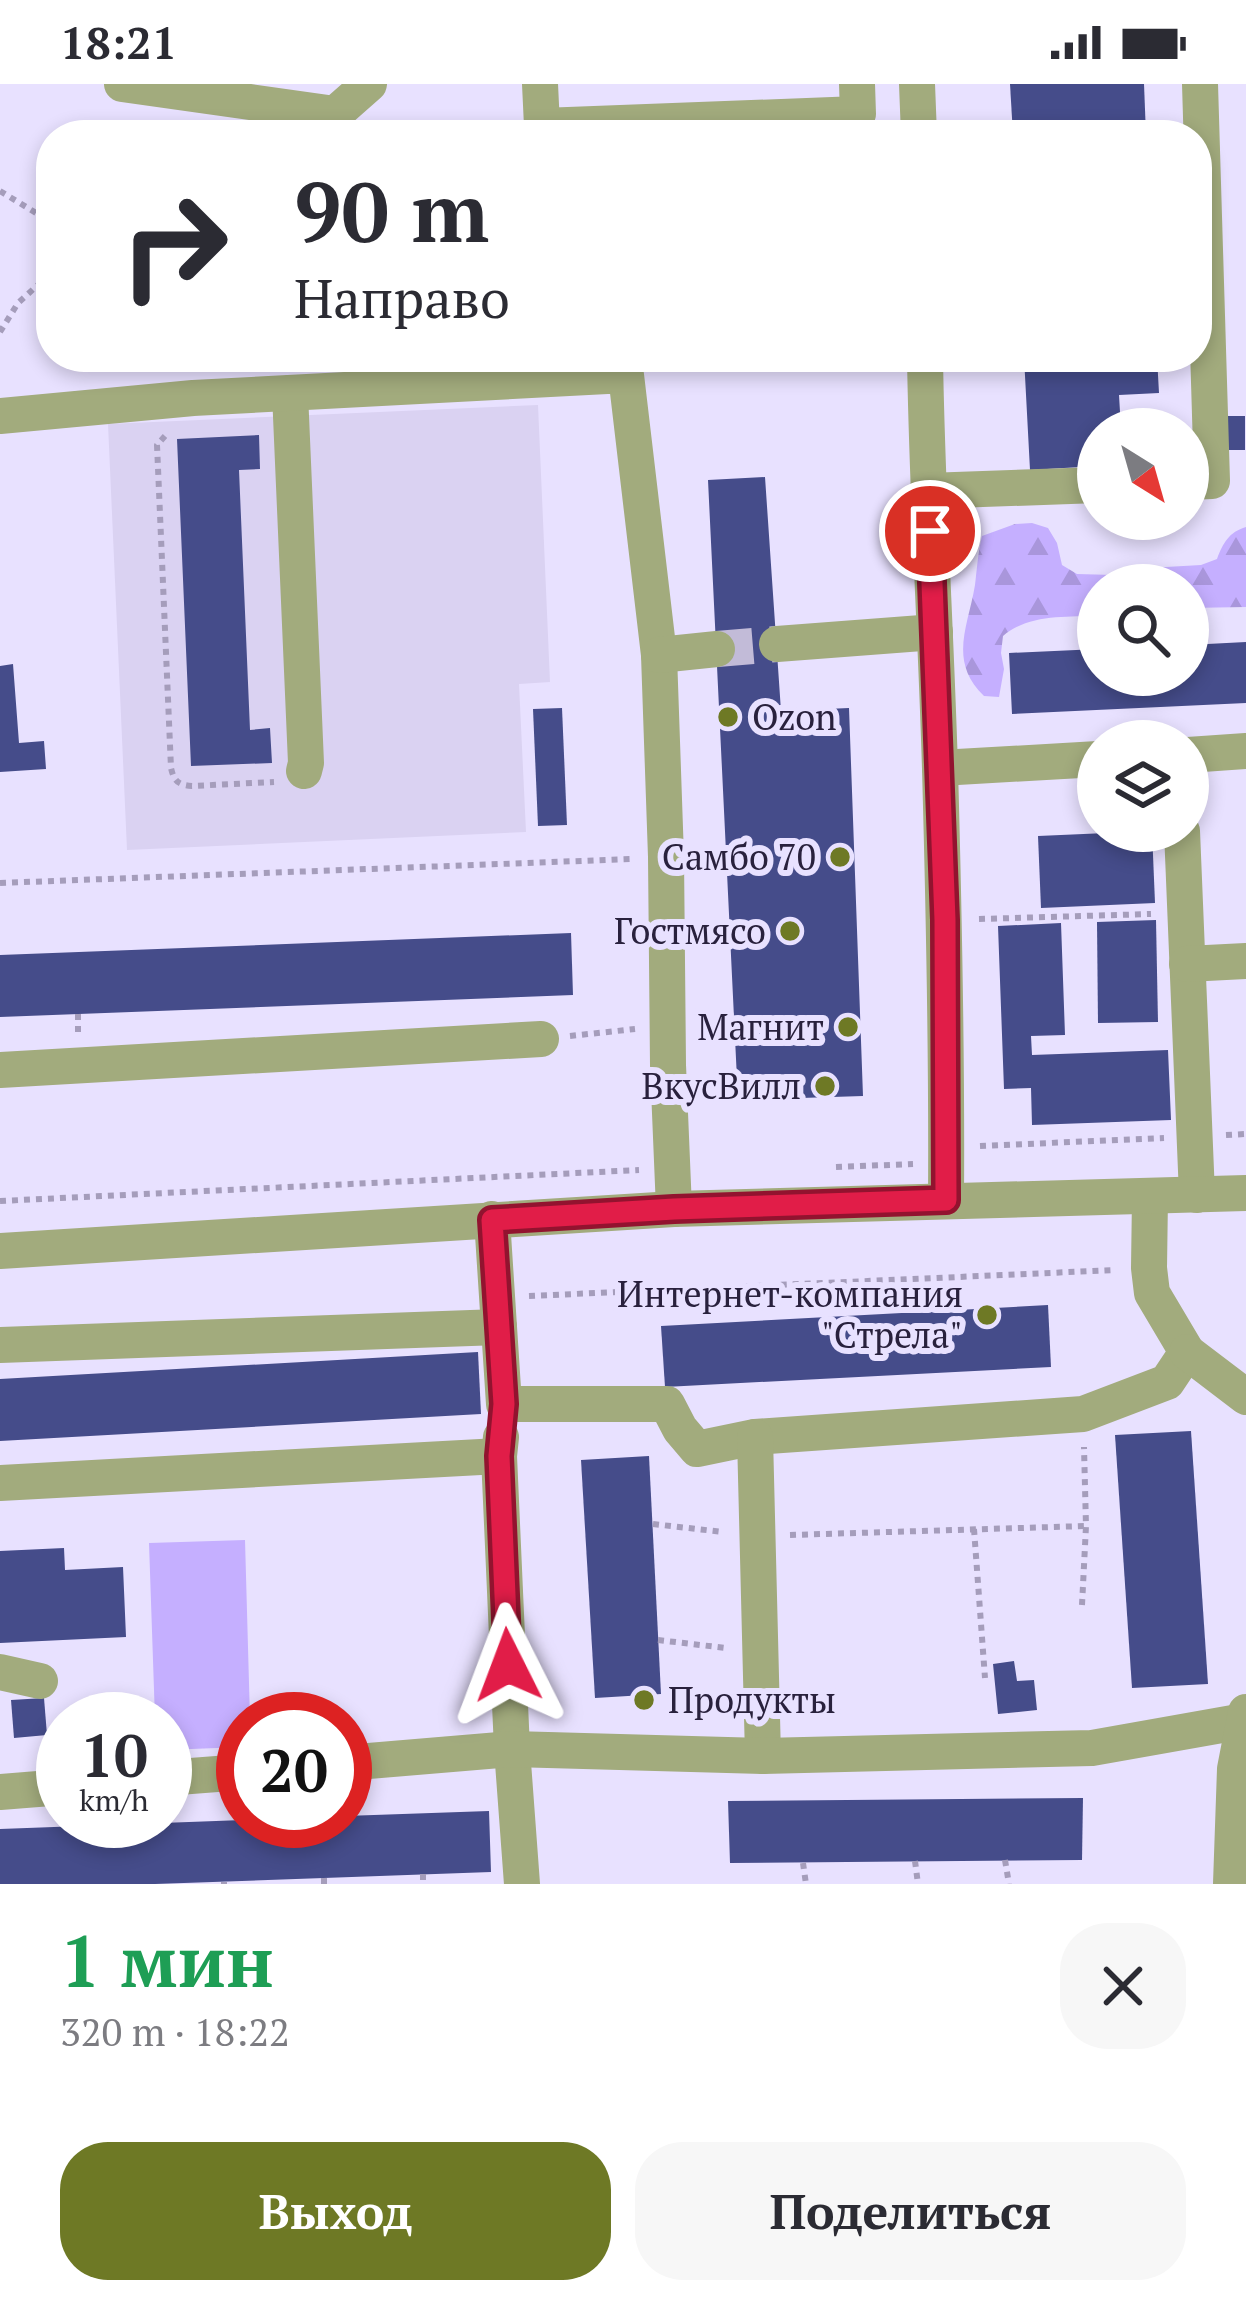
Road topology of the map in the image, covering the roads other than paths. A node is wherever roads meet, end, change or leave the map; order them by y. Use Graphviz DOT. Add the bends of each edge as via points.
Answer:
graph roads {
  1 [pos="122,84"];
  2 [pos="369,84"];
  3 [pos="540,84"];
  4 [pos="856,84"];
  5 [pos="917,84"];
  6 [pos="1200,84"];
  7 [pos="542,120"];
  8 [pos="700,120"];
  9 [pos="918,120"];
  10 [pos="1201,120"];
  11 [pos="925,372"];
  12 [pos="1209,372"];
  13 [pos="290,393"];
  14 [pos="0,416"];
  15 [pos="1209,481"];
  16 [pos="1077,486"];
  17 [pos="927,491"];
  18 [pos="934,632"];
  19 [pos="776,644"];
  20 [pos="717,649"];
  21 [pos="659,655"];
  22 [pos="1246,751"];
  23 [pos="1209,753"];
  24 [pos="1077,760"];
  25 [pos="940,768"];
  26 [pos="304,771"];
  27 [pos="1182,852"];
  28 [pos="1246,961"];
  29 [pos="1187,964"];
  30 [pos="541,1040"];
  31 [pos="0,1070"];
  32 [pos="1246,1193"];
  33 [pos="1197,1196"];
  34 [pos="1150,1197"];
  35 [pos="946,1200"];
  36 [pos="674,1209"];
  37 [pos="492,1220"];
  38 [pos="0,1250"];
  39 [pos="499,1312"];
  40 [pos="0,1345"];
  41 [pos="1187,1352"];
  42 [pos="1246,1396"];
  43 [pos="504,1404"];
  44 [pos="755,1437"];
  45 [pos="499,1456"];
  46 [pos="0,1483"];
  47 [pos="0,1672"];
  48 [pos="40,1681"];
  49 [pos="1245,1717"];
  50 [pos="512,1749"];
  51 [pos="763,1756"];
  52 [pos="372,1761"];
  53 [pos="36,1789"];
  54 [pos="0,1792"];
  55 [pos="522,1884"];
  56 [pos="1231,1884"];
  1 -- 2 [label="street" via="335,114"];
  3 -- 7 [label="street"];
  4 -- 8 [label="street" via="858,114"];
  5 -- 9 [label="street"];
  6 -- 10 [label="street"];
  11 -- 17 [label="street"];
  12 -- 15 [label="street"];
  13 -- 14 [label="street"];
  13 -- 21 [label="street" via="626,375"];
  13 -- 26 [label="street"];
  16 -- 17 [label="street"];
  17 -- 18 [label="street"];
  18 -- 19 [label="street"];
  18 -- 25 [label="street"];
  20 -- 21 [label="street"];
  21 -- 36 [label="street"];
  22 -- 23 [label="street"];
  24 -- 25 [label="street"];
  25 -- 35 [label="street"];
  27 -- 29 [label="street"];
  28 -- 29 [label="street"];
  29 -- 33 [label="street"];
  30 -- 31 [label="street"];
  32 -- 33 [label="street"];
  33 -- 34 [label="street"];
  34 -- 35 [label="street"];
  34 -- 41 [label="street" via="1152,1293"];
  35 -- 36 [label="street"];
  36 -- 37 [label="street"];
  37 -- 38 [label="street"];
  37 -- 39 [label="street"];
  39 -- 40 [label="street"];
  39 -- 43 [label="street"];
  41 -- 42 [label="street"];
  41 -- 44 [label="street" via="1167,1382 1084,1414"];
  43 -- 44 [label="street" via="667,1404 697,1449"];
  43 -- 45 [label="street"];
  44 -- 51 [label="street"];
  45 -- 46 [label="street"];
  45 -- 50 [label="street"];
  47 -- 48 [label="street"];
  49 -- 51 [label="street" via="1092,1748"];
  49 -- 56 [label="street"];
  50 -- 51 [label="street"];
  50 -- 52 [label="street"];
  50 -- 55 [label="street"];
  53 -- 54 [label="street"];
}
